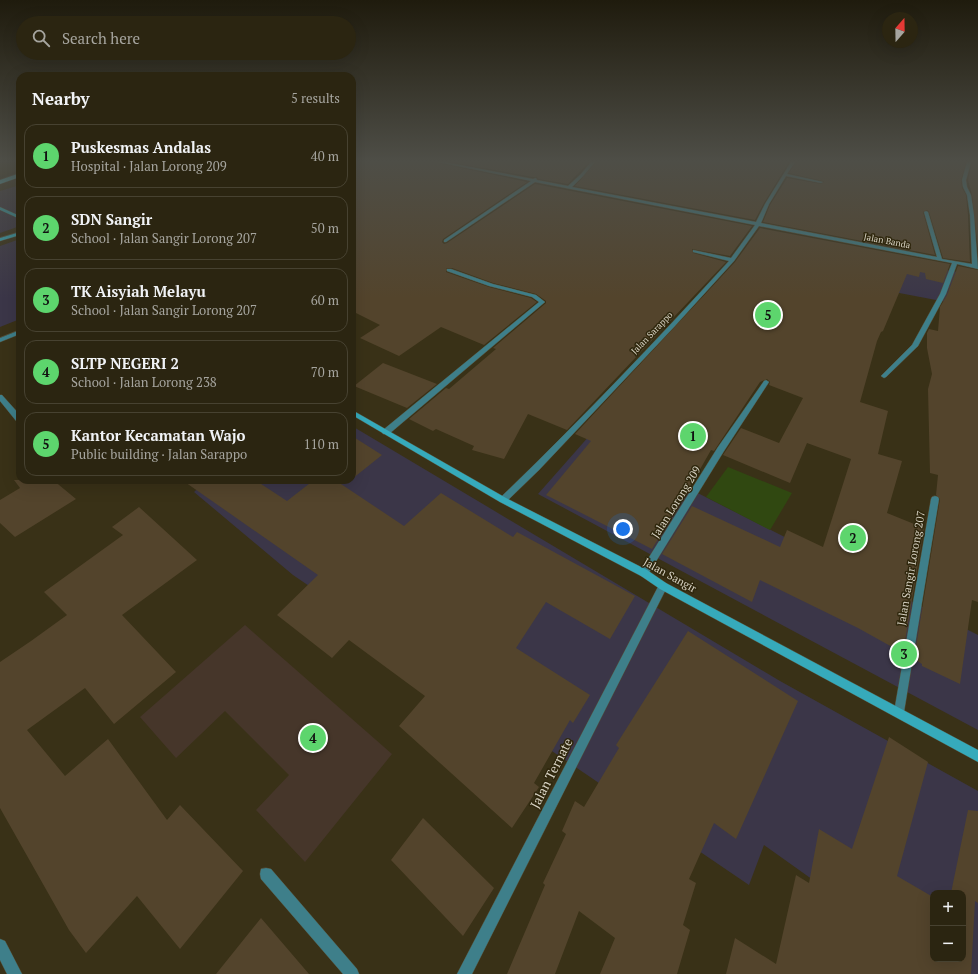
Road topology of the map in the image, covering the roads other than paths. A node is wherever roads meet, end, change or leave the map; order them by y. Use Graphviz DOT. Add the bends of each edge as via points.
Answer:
graph roads {
  1 [pos="495,207"];
  2 [pos="673,207"];
  3 [pos="765,207"];
  4 [pos="971,207"];
  5 [pos="0,208"];
  6 [pos="926,212"];
  7 [pos="16,216"];
  8 [pos="758,224"];
  9 [pos="16,234"];
  10 [pos="0,240"];
  11 [pos="446,241"];
  12 [pos="695,251"];
  13 [pos="940,259"];
  14 [pos="732,260"];
  15 [pos="955,262"];
  16 [pos="976,267"];
  17 [pos="449,270"];
  18 [pos="16,334"];
  19 [pos="0,340"];
  20 [pos="884,376"];
  21 [pos="766,382"];
  22 [pos="0,397"];
  23 [pos="356,414"];
  24 [pos="16,415"];
  25 [pos="386,432"];
  26 [pos="935,499"];
  27 [pos="503,500"];
  28 [pos="644,574"];
  29 [pos="663,586"];
  30 [pos="899,712"];
  31 [pos="978,756"];
  32 [pos="266,874"];
  33 [pos="0,946"];
  34 [pos="15,974"];
  35 [pos="352,974"];
  36 [pos="464,974"];
  1 -- 11 [label="street"];
  2 -- 8 [label="street, Jalan Banda"];
  3 -- 8 [label="street, Jalan Sarappo"];
  4 -- 16 [label="street"];
  5 -- 7 [label="street"];
  6 -- 13 [label="street"];
  8 -- 13 [label="street, Jalan Banda"];
  8 -- 14 [label="street, Jalan Sarappo"];
  9 -- 10 [label="street"];
  12 -- 14 [label="street"];
  13 -- 15 [label="street, Jalan Banda"];
  14 -- 27 [label="street, Jalan Sarappo" via="656,343"];
  15 -- 16 [label="street, Jalan Banda"];
  15 -- 20 [label="street" via="943,294 915,346"];
  17 -- 25 [label="street" via="534,296 542,302"];
  18 -- 19 [label="street"];
  21 -- 28 [label="street, Jalan Lorong 209" via="721,449"];
  22 -- 24 [label="street"];
  23 -- 25 [label="street, Jalan Sangir"];
  25 -- 27 [label="street, Jalan Sangir"];
  26 -- 30 [label="street, Jalan Sangir Lorong 207"];
  27 -- 28 [label="street, Jalan Sangir"];
  28 -- 29 [label="street, Jalan Sangir"];
  29 -- 30 [label="street, Jalan Sangir"];
  29 -- 36 [label="street, Jalan Ternate"];
  30 -- 31 [label="street, Jalan Sangir"];
  32 -- 35 [label="street"];
  33 -- 34 [label="street"];
}
